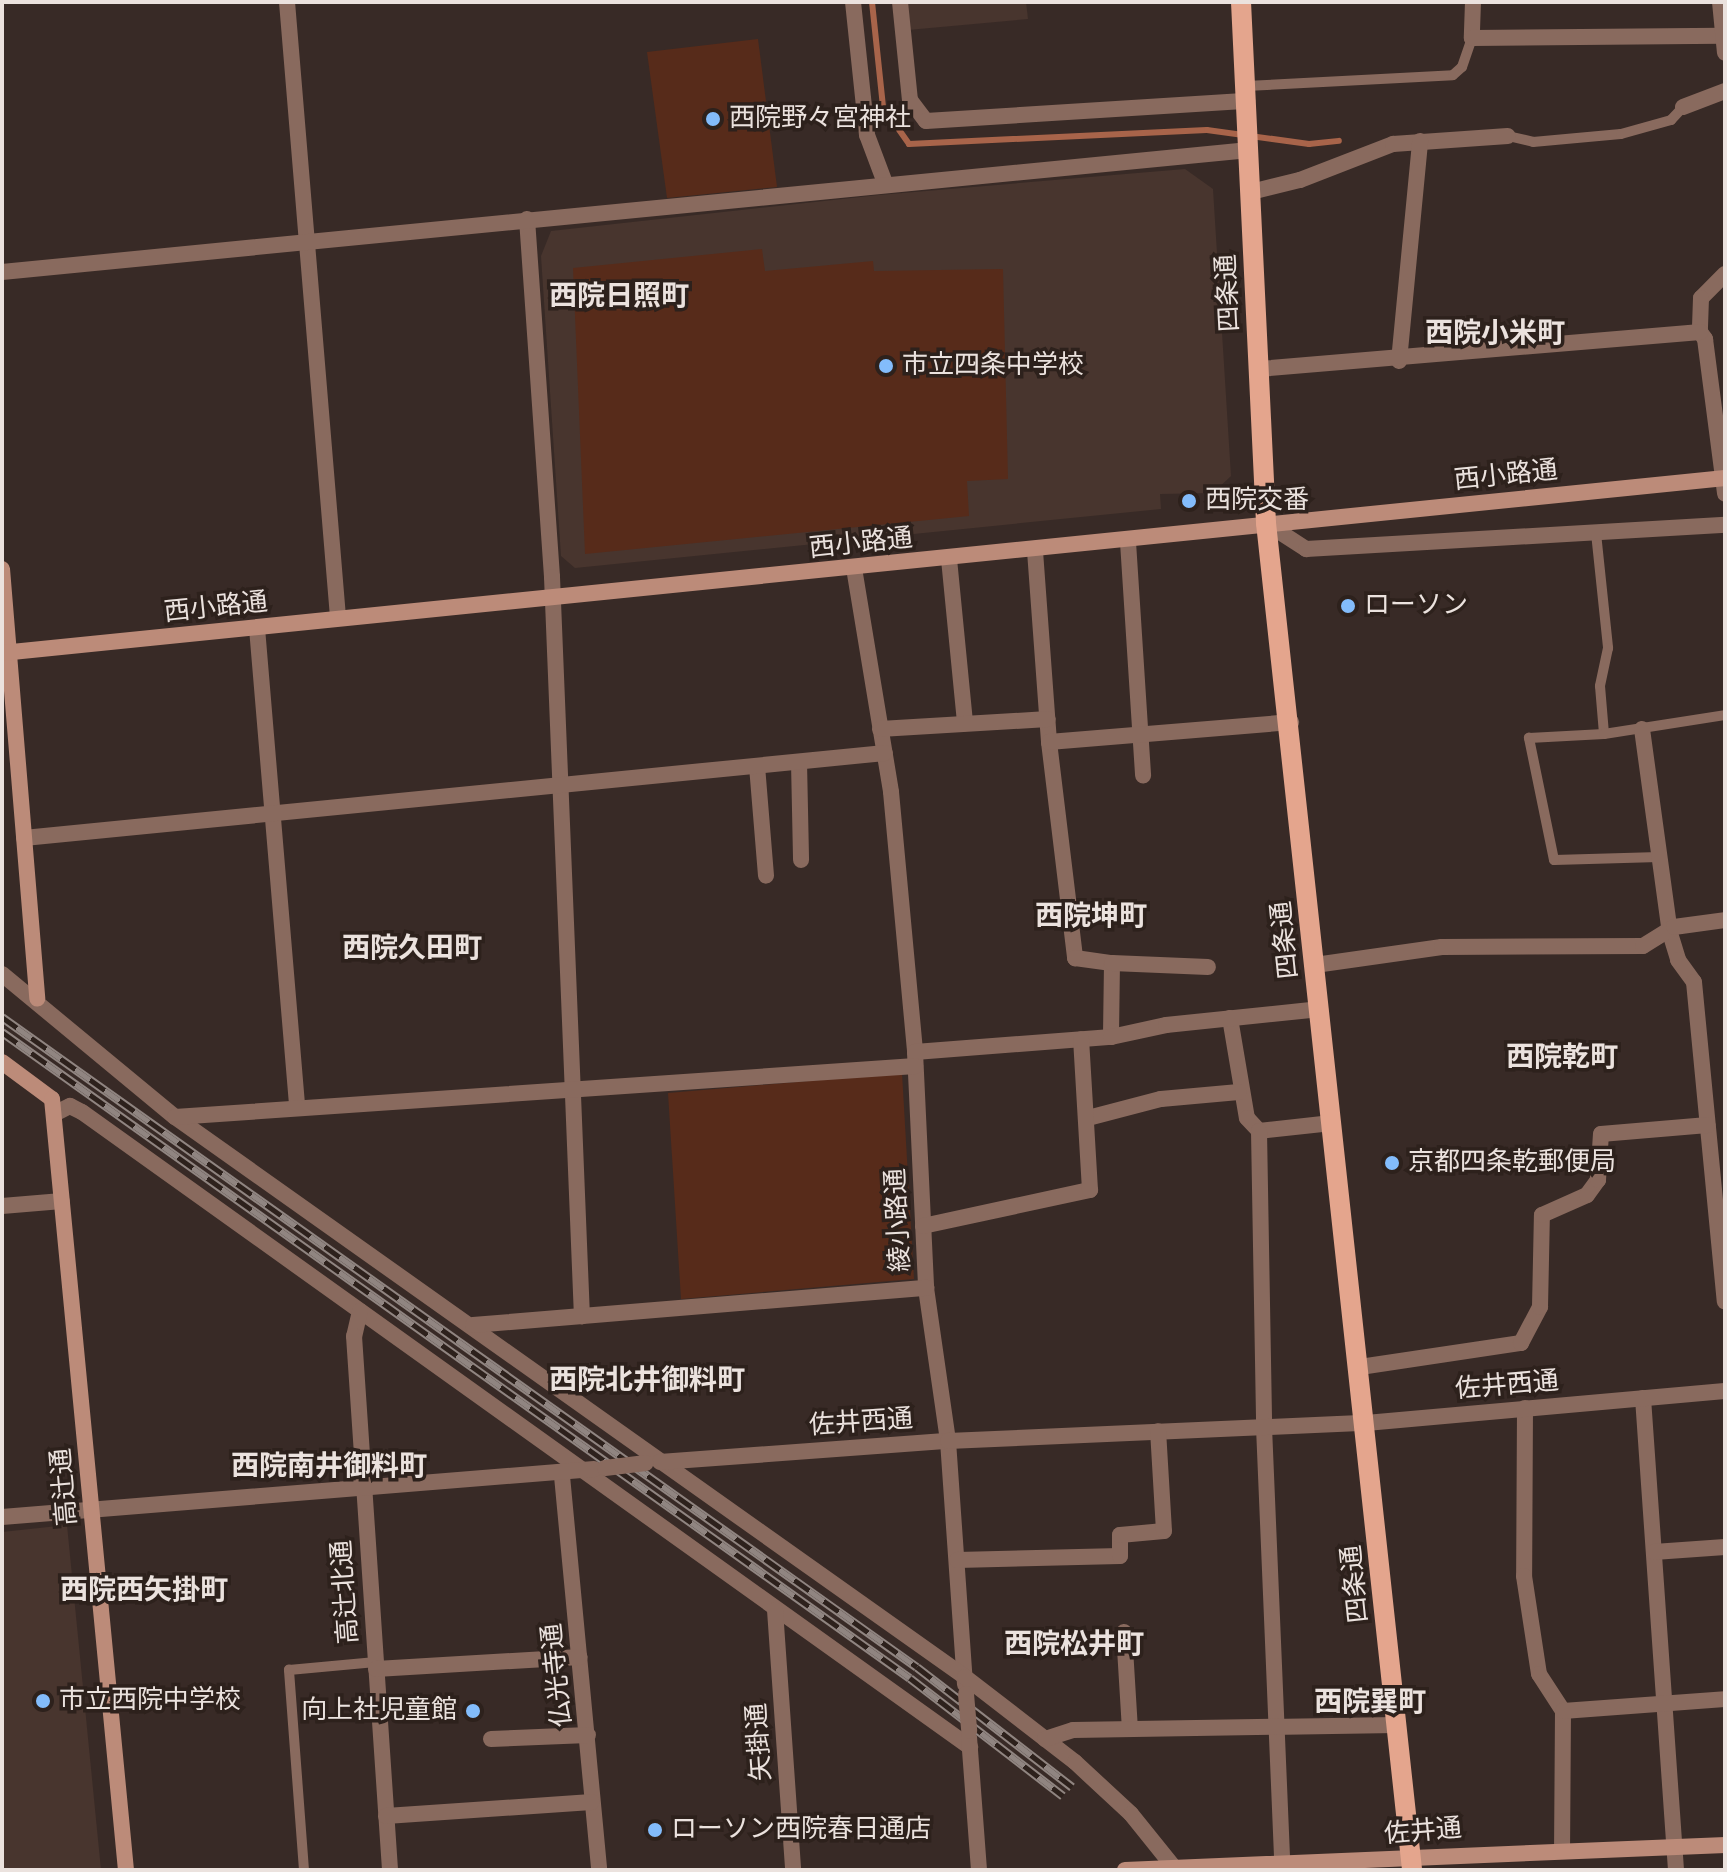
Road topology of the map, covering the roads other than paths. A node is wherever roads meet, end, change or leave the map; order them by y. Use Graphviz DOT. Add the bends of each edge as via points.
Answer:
graph roads {
  1 [pos="287,2"];
  2 [pos="853,2"];
  3 [pos="900,2"];
  4 [pos="1241,2"];
  5 [pos="1473,2"];
  6 [pos="1720,2"];
  7 [pos="1722,36"];
  8 [pos="1472,38"];
  9 [pos="1725,53"];
  10 [pos="1725,91"];
  11 [pos="1247,102"];
  12 [pos="1683,107"];
  13 [pos="1508,136"];
  14 [pos="1420,141"];
  15 [pos="1249,147"];
  16 [pos="885,183"];
  17 [pos="1251,192"];
  18 [pos="527,219"];
  19 [pos="307,241"];
  20 [pos="2,272"];
  21 [pos="1725,274"];
  22 [pos="1700,332"];
  23 [pos="1399,361"];
  24 [pos="1259,369"];
  25 [pos="1724,484"];
  26 [pos="1266,523"];
  27 [pos="1725,525"];
  28 [pos="1596,533"];
  29 [pos="1128,542"];
  30 [pos="1035,551"];
  31 [pos="949,559"];
  32 [pos="854,568"];
  33 [pos="2,569"];
  34 [pos="552,599"];
  35 [pos="338,617"];
  36 [pos="257,628"];
  37 [pos="6,653"];
  38 [pos="1725,715"];
  39 [pos="1048,719"];
  40 [pos="1291,722"];
  41 [pos="965,723"];
  42 [pos="880,729"];
  43 [pos="1642,729"];
  44 [pos="1140,734"];
  45 [pos="1604,734"];
  46 [pos="1049,742"];
  47 [pos="885,753"];
  48 [pos="799,762"];
  49 [pos="757,766"];
  50 [pos="1143,776"];
  51 [pos="559,786"];
  52 [pos="271,814"];
  53 [pos="24,838"];
  54 [pos="1659,857"];
  55 [pos="801,860"];
  56 [pos="766,876"];
  57 [pos="1725,920"];
  58 [pos="1670,933"];
  59 [pos="1112,963"];
  60 [pos="1315,965"];
  61 [pos="1208,967"];
  62 [pos="2,974"];
  63 [pos="37,999"];
  64 [pos="1320,1009"];
  65 [pos="1230,1018"];
  66 [pos="1111,1037"];
  67 [pos="1081,1039"];
  68 [pos="915,1059"];
  69 [pos="2,1062"];
  70 [pos="570,1091"];
  71 [pos="1239,1092"];
  72 [pos="53,1106"];
  73 [pos="297,1107"];
  74 [pos="175,1117"];
  75 [pos="1088,1118"];
  76 [pos="1332,1123"];
  77 [pos="1708,1125"];
  78 [pos="1259,1131"];
  79 [pos="62,1201"];
  80 [pos="2,1206"];
  81 [pos="923,1226"];
  82 [pos="926,1288"];
  83 [pos="1725,1302"];
  84 [pos="360,1311"];
  85 [pos="582,1316"];
  86 [pos="473,1325"];
  87 [pos="1360,1367"];
  88 [pos="1725,1391"];
  89 [pos="1643,1398"];
  90 [pos="1525,1408"];
  91 [pos="1366,1423"];
  92 [pos="1264,1427"];
  93 [pos="1158,1431"];
  94 [pos="948,1441"];
  95 [pos="653,1462"];
  96 [pos="587,1470"];
  97 [pos="562,1476"];
  98 [pos="363,1491"];
  99 [pos="91,1509"];
  100 [pos="2,1517"];
  101 [pos="1725,1547"];
  102 [pos="1654,1552"];
  103 [pos="957,1560"];
  104 [pos="775,1610"];
  105 [pos="1124,1632"];
  106 [pos="580,1657"];
  107 [pos="376,1666"];
  108 [pos="966,1685"];
  109 [pos="1725,1699"];
  110 [pos="1664,1703"];
  111 [pos="1563,1711"];
  112 [pos="1278,1723"];
  113 [pos="1396,1725"];
  114 [pos="1130,1729"];
  115 [pos="588,1735"];
  116 [pos="491,1739"];
  117 [pos="969,1739"];
  118 [pos="1045,1739"];
  119 [pos="592,1802"];
  120 [pos="386,1816"];
  121 [pos="1725,1845"];
  122 [pos="1674,1846"];
  123 [pos="1562,1849"];
  124 [pos="1412,1864"];
  125 [pos="1282,1865"];
  126 [pos="1176,1869"];
  127 [pos="126,1870"];
  128 [pos="304,1870"];
  129 [pos="390,1870"];
  130 [pos="599,1870"];
  131 [pos="793,1870"];
  132 [pos="979,1870"];
  133 [pos="1125,1870"];
  134 [pos="1676,1870"];
  1 -- 19 [label="street"];
  2 -- 16 [label="street" via="867,135"];
  3 -- 11 [label="street" via="910,100 926,121"];
  4 -- 11 [label="main road, 四条通"];
  5 -- 8 [label="street"];
  6 -- 7 [label="street"];
  7 -- 8 [label="street"];
  7 -- 9 [label="street"];
  8 -- 11 [label="lane" via="1462,67 1453,75"];
  10 -- 12 [label="street"];
  11 -- 15 [label="main road, 四条通"];
  12 -- 13 [label="lane" via="1671,120 1621,134 1533,142"];
  13 -- 14 [label="street"];
  14 -- 17 [label="street" via="1378,148 1300,180"];
  14 -- 23 [label="street"];
  15 -- 16 [label="street"];
  15 -- 17 [label="main road, 四条通"];
  16 -- 18 [label="street"];
  17 -- 24 [label="main road, 四条通"];
  18 -- 19 [label="street"];
  18 -- 34 [label="street"];
  19 -- 20 [label="street"];
  19 -- 35 [label="street"];
  21 -- 22 [label="street" via="1701,298"];
  22 -- 23 [label="street"];
  22 -- 25 [label="street"];
  23 -- 24 [label="street"];
  24 -- 26 [label="main road, 四条通"];
  25 -- 26 [label="street, 西小路通"];
  26 -- 28 [label="street" via="1306,549"];
  26 -- 29 [label="street, 西小路通"];
  26 -- 40 [label="main road, 四条通"];
  27 -- 28 [label="street"];
  28 -- 45 [label="lane" via="1608,648 1600,686"];
  29 -- 30 [label="street, 西小路通"];
  29 -- 44 [label="street"];
  30 -- 31 [label="street, 西小路通"];
  30 -- 39 [label="street"];
  31 -- 32 [label="street, 西小路通"];
  31 -- 41 [label="street"];
  32 -- 34 [label="street, 西小路通"];
  32 -- 42 [label="street, 綾小路通"];
  33 -- 37 [label="street"];
  34 -- 35 [label="street, 西小路通"];
  34 -- 51 [label="street"];
  35 -- 36 [label="street, 西小路通"];
  36 -- 37 [label="street, 西小路通"];
  36 -- 52 [label="street"];
  37 -- 53 [label="street"];
  38 -- 43 [label="lane"];
  39 -- 41 [label="street"];
  39 -- 46 [label="street"];
  40 -- 44 [label="street"];
  40 -- 60 [label="main road, 四条通"];
  41 -- 42 [label="street"];
  42 -- 47 [label="street, 綾小路通"];
  43 -- 45 [label="lane"];
  43 -- 54 [label="street"];
  44 -- 46 [label="street"];
  44 -- 50 [label="street"];
  45 -- 54 [label="lane" via="1529,738 1554,860"];
  46 -- 59 [label="street" via="1075,958"];
  47 -- 48 [label="street"];
  47 -- 68 [label="street, 綾小路通"];
  48 -- 49 [label="street"];
  48 -- 55 [label="street"];
  49 -- 51 [label="street"];
  49 -- 56 [label="street"];
  51 -- 52 [label="street"];
  51 -- 70 [label="street"];
  52 -- 53 [label="street"];
  52 -- 73 [label="street"];
  53 -- 63 [label="street"];
  54 -- 58 [label="street"];
  57 -- 58 [label="street" via="1674,927"];
  58 -- 60 [label="street" via="1643,946 1442,947"];
  58 -- 77 [label="street" via="1678,960 1694,982"];
  59 -- 61 [label="street"];
  59 -- 66 [label="street"];
  60 -- 64 [label="main road, 四条通"];
  62 -- 63 [label="street"];
  63 -- 74 [label="street"];
  64 -- 65 [label="street"];
  64 -- 76 [label="main road, 四条通"];
  65 -- 66 [label="street"];
  65 -- 71 [label="street"];
  66 -- 67 [label="street"];
  67 -- 68 [label="street"];
  67 -- 75 [label="street"];
  68 -- 70 [label="street"];
  68 -- 81 [label="street, 綾小路通"];
  69 -- 72 [label="street"];
  70 -- 73 [label="street"];
  70 -- 85 [label="street"];
  71 -- 75 [label="street" via="1161,1099"];
  71 -- 78 [label="street" via="1247,1118"];
  72 -- 79 [label="street, 高辻通"];
  72 -- 84 [label="street" via="82,1112"];
  73 -- 74 [label="street"];
  74 -- 86 [label="street"];
  75 -- 81 [label="street" via="1090,1190"];
  76 -- 78 [label="street"];
  76 -- 87 [label="main road, 四条通"];
  77 -- 83 [label="street"];
  77 -- 87 [label="street" via="1601,1134 1598,1180 1587,1195 1542,1215 1540,1307 1521,1343"];
  78 -- 92 [label="street"];
  79 -- 80 [label="street"];
  79 -- 99 [label="street, 高辻通"];
  81 -- 82 [label="street, 綾小路通"];
  82 -- 85 [label="street"];
  82 -- 94 [label="street, 綾小路通" via="935,1320"];
  84 -- 96 [label="street"];
  84 -- 98 [label="street, 高辻北通" via="354,1336"];
  85 -- 86 [label="street"];
  86 -- 95 [label="street"];
  87 -- 91 [label="main road, 四条通"];
  88 -- 89 [label="street, 佐井西通"];
  89 -- 90 [label="street, 佐井西通"];
  89 -- 102 [label="street"];
  90 -- 91 [label="street, 佐井西通"];
  90 -- 111 [label="street" via="1524,1576 1539,1674"];
  91 -- 92 [label="street, 佐井西通"];
  91 -- 113 [label="main road, 四条通"];
  92 -- 93 [label="street, 佐井西通"];
  92 -- 112 [label="street"];
  93 -- 94 [label="street, 佐井西通"];
  93 -- 103 [label="street" via="1164,1531 1120,1535 1120,1556"];
  94 -- 95 [label="street, 佐井西通"];
  94 -- 103 [label="street, 綾小路通"];
  95 -- 96 [label="street, 佐井西通, bridge"];
  95 -- 108 [label="street"];
  96 -- 97 [label="street, 佐井西通"];
  96 -- 104 [label="street"];
  97 -- 98 [label="street, 佐井西通"];
  97 -- 106 [label="street, 仏光寺通"];
  98 -- 99 [label="street, 佐井西通"];
  98 -- 107 [label="street, 高辻北通"];
  99 -- 100 [label="street, 佐井西通"];
  99 -- 127 [label="street, 高辻通"];
  101 -- 102 [label="street"];
  102 -- 110 [label="street"];
  103 -- 108 [label="street, 綾小路通"];
  104 -- 117 [label="street"];
  104 -- 131 [label="street, 矢掛通"];
  105 -- 114 [label="street"];
  106 -- 107 [label="street"];
  106 -- 115 [label="street, 仏光寺通"];
  107 -- 120 [label="street, 高辻北通"];
  107 -- 128 [label="lane" via="289,1670"];
  108 -- 117 [label="street, 綾小路通, bridge"];
  108 -- 118 [label="street"];
  109 -- 110 [label="street"];
  110 -- 111 [label="street"];
  110 -- 122 [label="street"];
  111 -- 123 [label="street"];
  112 -- 113 [label="street"];
  112 -- 114 [label="street"];
  112 -- 125 [label="street"];
  113 -- 124 [label="main road, 四条通"];
  114 -- 118 [label="street" via="1073,1730"];
  115 -- 116 [label="street"];
  115 -- 119 [label="street, 仏光寺通"];
  117 -- 132 [label="street, 綾小路通"];
  118 -- 126 [label="street" via="1131,1814"];
  119 -- 120 [label="street"];
  119 -- 130 [label="street, 仏光寺通"];
  120 -- 129 [label="street, 高辻北通"];
  121 -- 122 [label="street, 佐井通"];
  122 -- 123 [label="street, 佐井通"];
  122 -- 134 [label="street"];
  123 -- 124 [label="street, 佐井通"];
  124 -- 125 [label="street, 佐井通"];
  125 -- 126 [label="street, 佐井通"];
  126 -- 133 [label="street, 佐井通"];
}
